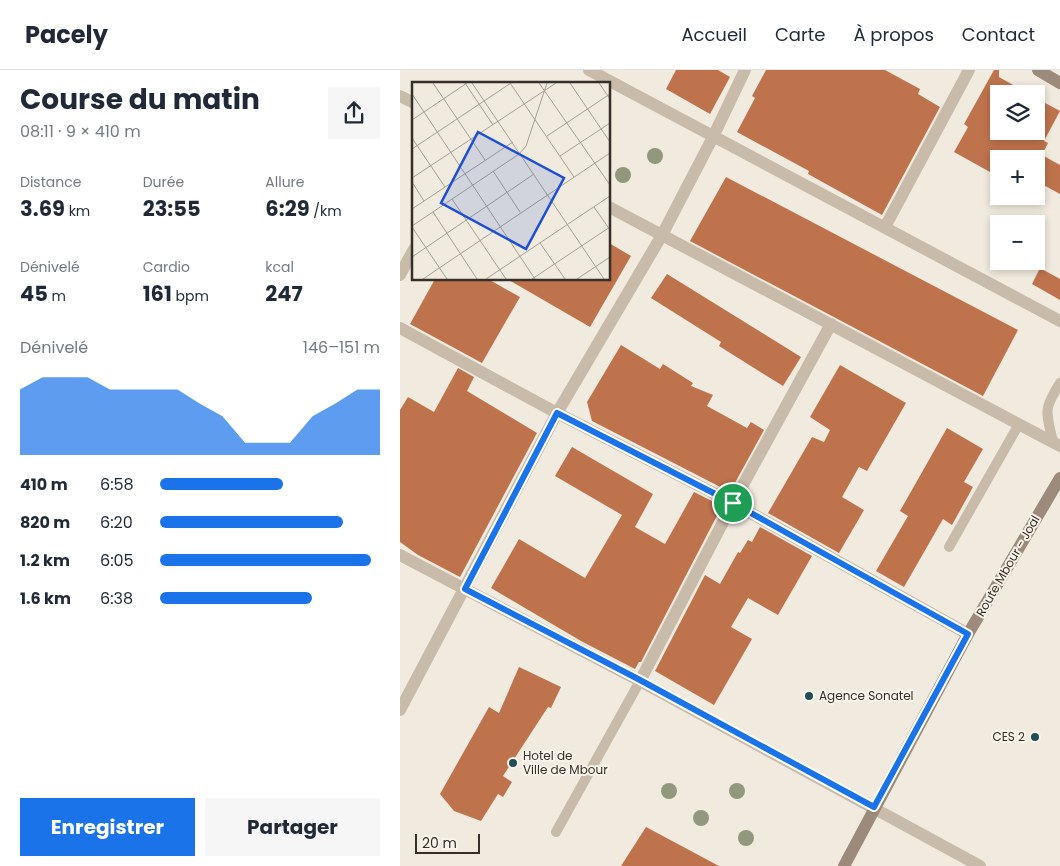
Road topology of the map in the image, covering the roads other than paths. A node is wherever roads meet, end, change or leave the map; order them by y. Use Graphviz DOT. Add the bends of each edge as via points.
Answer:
graph roads {
  1 [pos="589,70"];
  2 [pos="745,70"];
  3 [pos="969,70"];
  4 [pos="1038,70"];
  5 [pos="1060,83"];
  6 [pos="400,96"];
  7 [pos="412,102"];
  8 [pos="713,137"];
  9 [pos="610,208"];
  10 [pos="886,227"];
  11 [pos="662,235"];
  12 [pos="412,254"];
  13 [pos="400,275"];
  14 [pos="1060,321"];
  15 [pos="831,324"];
  16 [pos="400,328"];
  17 [pos="1060,382"];
  18 [pos="557,413"];
  19 [pos="1019,424"];
  20 [pos="1056,444"];
  21 [pos="1060,478"];
  22 [pos="733,503"];
  23 [pos="949,547"];
  24 [pos="400,555"];
  25 [pos="465,589"];
  26 [pos="968,634"];
  27 [pos="640,680"];
  28 [pos="400,710"];
  29 [pos="874,807"];
  30 [pos="556,832"];
  31 [pos="844,866"];
  32 [pos="980,866"];
  1 -- 8 [label="street"];
  2 -- 8 [label="street"];
  3 -- 10 [label="street"];
  4 -- 5 [label="main road"];
  6 -- 7 [label="street"];
  8 -- 10 [label="street"];
  8 -- 11 [label="street"];
  9 -- 11 [label="street"];
  10 -- 14 [label="street"];
  11 -- 15 [label="street"];
  11 -- 18 [label="street"];
  12 -- 13 [label="street"];
  15 -- 19 [label="street"];
  15 -- 22 [label="street"];
  16 -- 18 [label="street"];
  17 -- 20 [label="lane" via="1048,401 1047,410"];
  18 -- 22 [label="street"];
  18 -- 25 [label="street"];
  19 -- 20 [label="street"];
  19 -- 23 [label="lane"];
  21 -- 26 [label="main road, Route Mbour - Joal"];
  22 -- 26 [label="street"];
  22 -- 27 [label="street"];
  24 -- 25 [label="street"];
  25 -- 27 [label="street"];
  25 -- 28 [label="street"];
  26 -- 29 [label="main road, Route Mbour - Joal"];
  27 -- 29 [label="street"];
  27 -- 30 [label="lane"];
  29 -- 31 [label="main road, Route Mbour - Joal"];
  29 -- 32 [label="street"];
}
